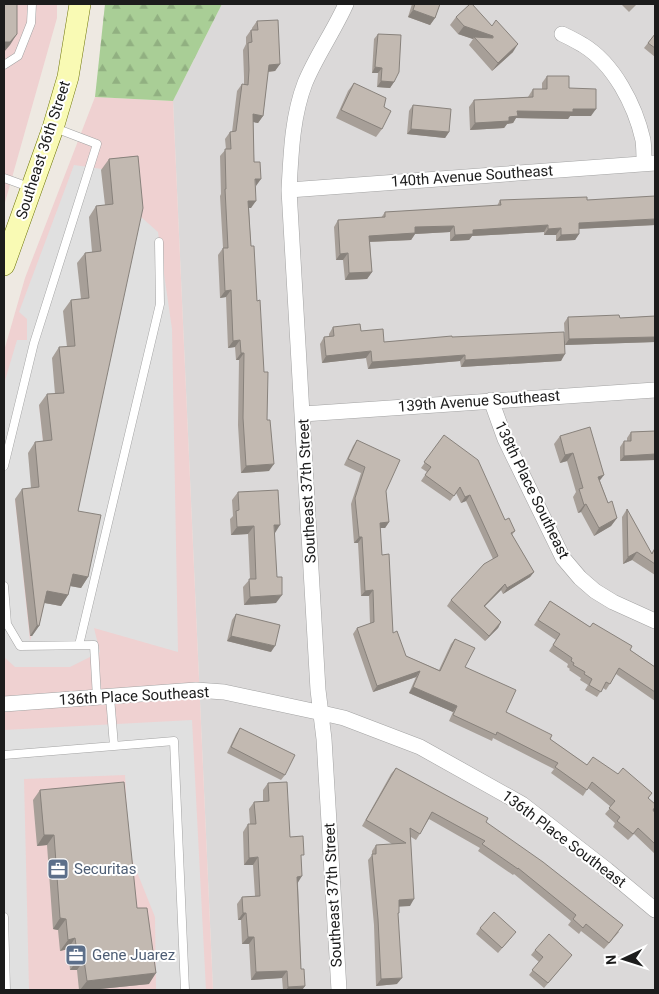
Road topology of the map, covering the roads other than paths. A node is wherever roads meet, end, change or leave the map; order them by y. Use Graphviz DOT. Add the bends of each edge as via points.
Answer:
graph roads {
  1 [pos="32,4"];
  2 [pos="80,4"];
  3 [pos="346,4"];
  4 [pos="562,34"];
  5 [pos="4,65"];
  6 [pos="53,128"];
  7 [pos="650,163"];
  8 [pos="4,178"];
  9 [pos="31,188"];
  10 [pos="290,190"];
  11 [pos="159,242"];
  12 [pos="4,265"];
  13 [pos="655,390"];
  14 [pos="491,400"];
  15 [pos="303,414"];
  16 [pos="4,466"];
  17 [pos="4,586"];
  18 [pos="655,620"];
  19 [pos="78,645"];
  20 [pos="104,697"];
  21 [pos="4,704"];
  22 [pos="322,713"];
  23 [pos="114,746"];
  24 [pos="4,755"];
  25 [pos="655,910"];
  26 [pos="4,917"];
  27 [pos="6,990"];
  28 [pos="185,990"];
  29 [pos="339,990"];
  1 -- 5 [label="lane" via="31,23 18,56"];
  2 -- 6 [label="main road, Southeast 36th Street" via="68,77"];
  3 -- 10 [label="street, Southeast 37th Street" via="305,83 296,110"];
  4 -- 7 [label="street" via="584,45 601,60 620,85 635,113"];
  6 -- 9 [label="main road, Southeast 36th Street"];
  6 -- 16 [label="lane" via="97,144 34,343"];
  7 -- 10 [label="street, 140th Avenue Southeast"];
  8 -- 9 [label="lane"];
  9 -- 12 [label="main road, Southeast 36th Street"];
  10 -- 15 [label="street, Southeast 37th Street"];
  11 -- 19 [label="lane" via="160,304"];
  13 -- 14 [label="street, 139th Avenue Southeast"];
  14 -- 15 [label="street, 139th Avenue Southeast"];
  14 -- 18 [label="street, 138th Place Southeast" via="505,439 564,558 595,591"];
  15 -- 22 [label="street, Southeast 37th Street" via="318,690"];
  17 -- 19 [label="lane" via="7,624 20,646"];
  19 -- 20 [label="lane" via="94,645"];
  20 -- 21 [label="street, 136th Place Southeast"];
  20 -- 22 [label="street, 136th Place Southeast" via="180,691 224,692"];
  20 -- 23 [label="lane"];
  22 -- 25 [label="street, 136th Place Southeast" via="420,746 479,778 522,804"];
  22 -- 29 [label="street, Southeast 37th Street"];
  23 -- 24 [label="lane"];
  23 -- 28 [label="lane" via="174,741"];
  26 -- 27 [label="lane"];
}
